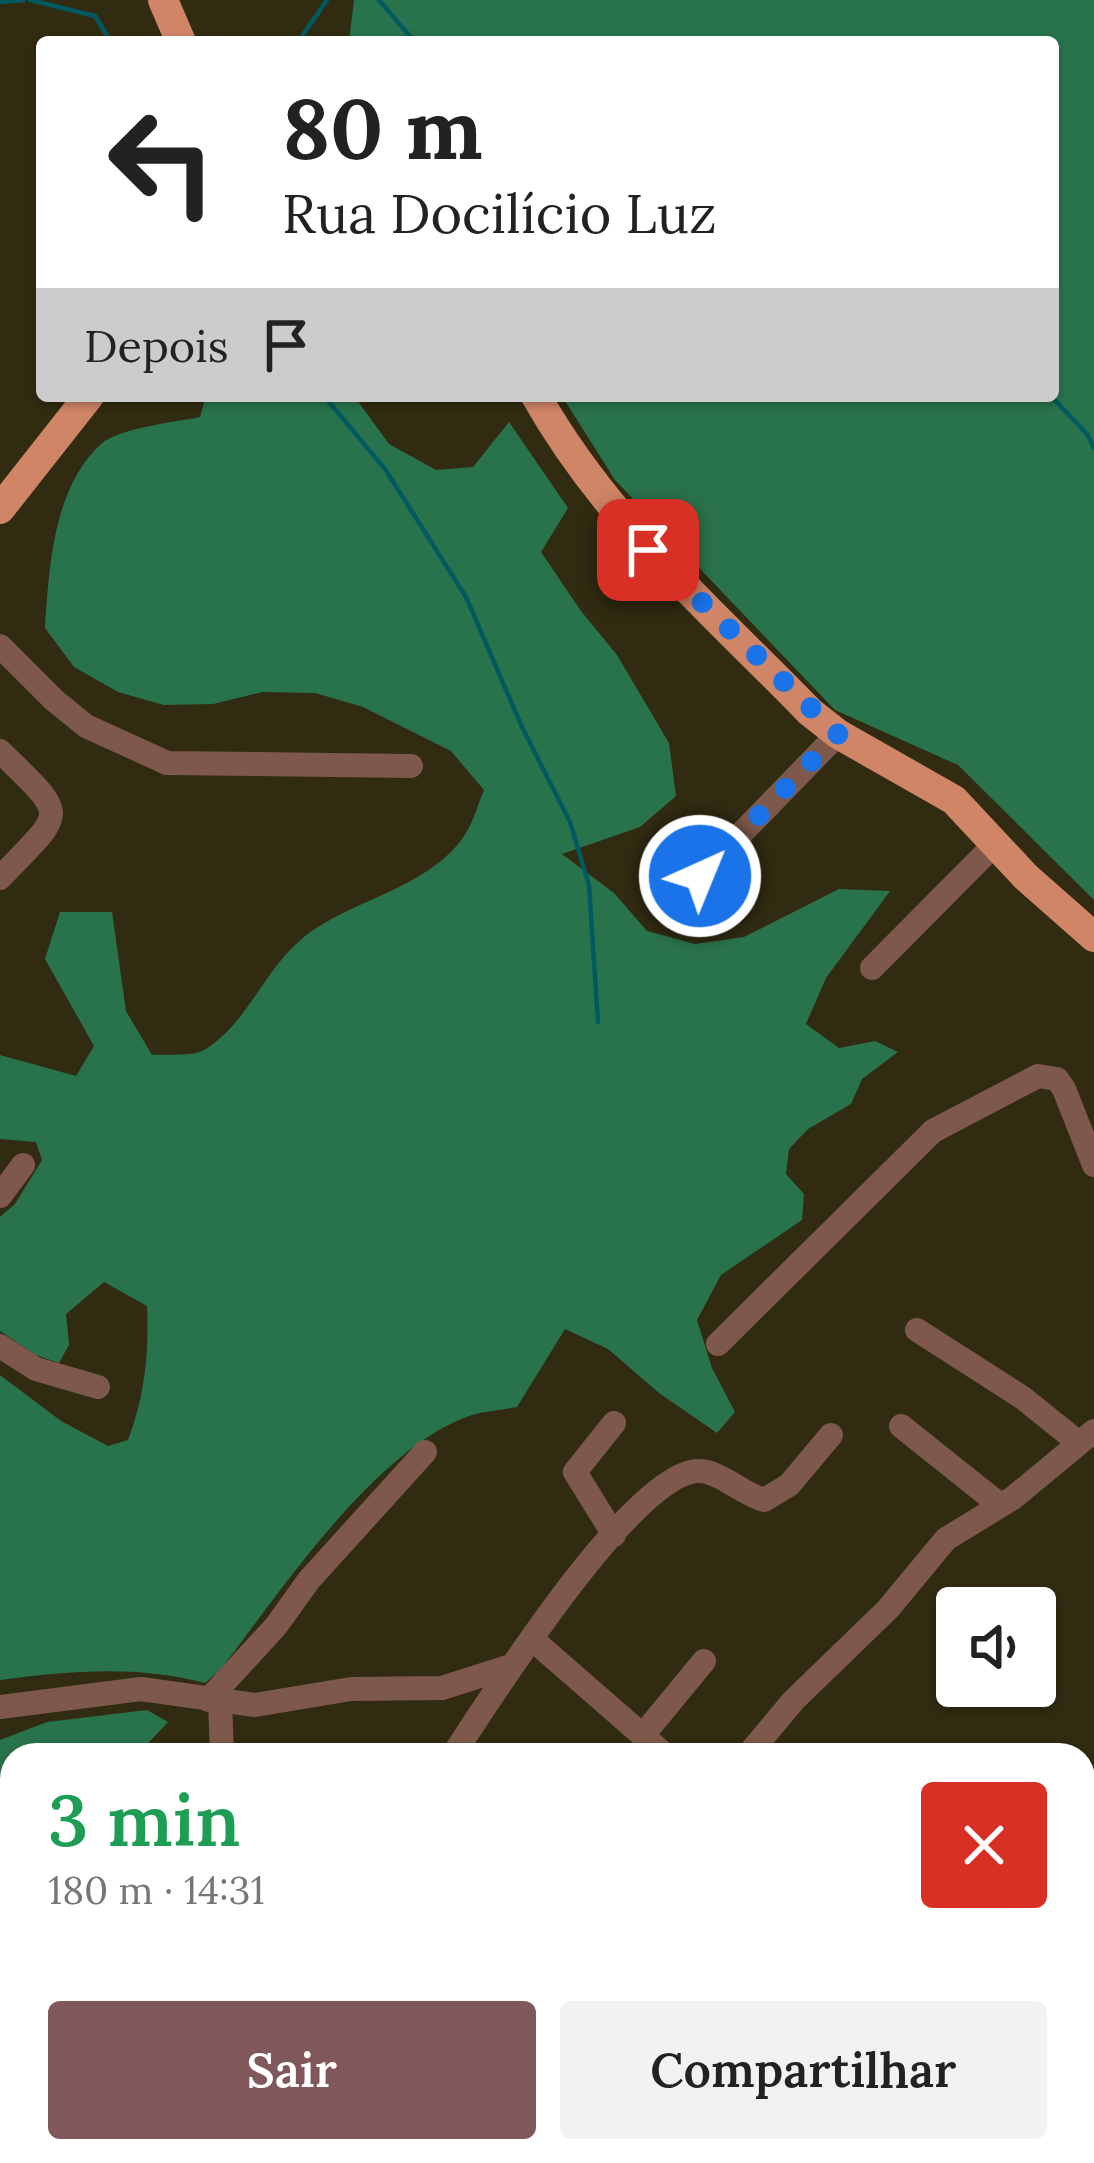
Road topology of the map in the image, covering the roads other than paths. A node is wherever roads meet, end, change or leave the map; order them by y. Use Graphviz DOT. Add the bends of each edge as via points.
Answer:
graph roads {
  1 [pos="163,0"];
  2 [pos="178,36"];
  3 [pos="84,402"];
  4 [pos="540,402"];
  5 [pos="0,509"];
  6 [pos="0,646"];
  7 [pos="838,734"];
  8 [pos="0,751"];
  9 [pos="411,766"];
  10 [pos="995,844"];
  11 [pos="700,876"];
  12 [pos="0,878"];
  13 [pos="1094,937"];
  14 [pos="872,968"];
  15 [pos="23,1165"];
  16 [pos="1094,1165"];
  17 [pos="0,1196"];
  18 [pos="917,1330"];
  19 [pos="718,1344"];
  20 [pos="0,1346"];
  21 [pos="98,1387"];
  22 [pos="614,1423"];
  23 [pos="901,1426"];
  24 [pos="831,1435"];
  25 [pos="1087,1437"];
  26 [pos="425,1452"];
  27 [pos="1000,1505"];
  28 [pos="614,1535"];
  29 [pos="532,1640"];
  30 [pos="704,1661"];
  31 [pos="511,1666"];
  32 [pos="214,1701"];
  33 [pos="0,1707"];
  34 [pos="643,1736"];
  35 [pos="219,1743"];
  36 [pos="461,1743"];
  37 [pos="651,1743"];
  38 [pos="758,1743"];
  1 -- 2 [label="main road"];
  3 -- 5 [label="main road"];
  4 -- 7 [label="main road" via="621,520"];
  6 -- 9 [label="street" via="86,726 167,763"];
  7 -- 10 [label="main road" via="954,800"];
  7 -- 11 [label="street"];
  8 -- 12 [label="street" via="51,801 53,816"];
  10 -- 13 [label="main road"];
  10 -- 14 [label="street"];
  15 -- 17 [label="street"];
  16 -- 19 [label="street" via="1064,1089 1038,1076 933,1130"];
  18 -- 25 [label="street"];
  20 -- 21 [label="street" via="36,1369"];
  22 -- 28 [label="street" via="574,1472"];
  23 -- 27 [label="street"];
  24 -- 28 [label="street" via="775,1496 748,1495 711,1473 680,1475"];
  25 -- 27 [label="street"];
  26 -- 32 [label="street"];
  27 -- 38 [label="street" via="946,1539"];
  28 -- 29 [label="street"];
  29 -- 31 [label="street"];
  29 -- 34 [label="street"];
  30 -- 34 [label="street"];
  31 -- 32 [label="street" via="442,1688 351,1689 255,1705"];
  31 -- 36 [label="street"];
  32 -- 33 [label="street" via="141,1689"];
  32 -- 35 [label="street"];
  34 -- 37 [label="street"];
}
